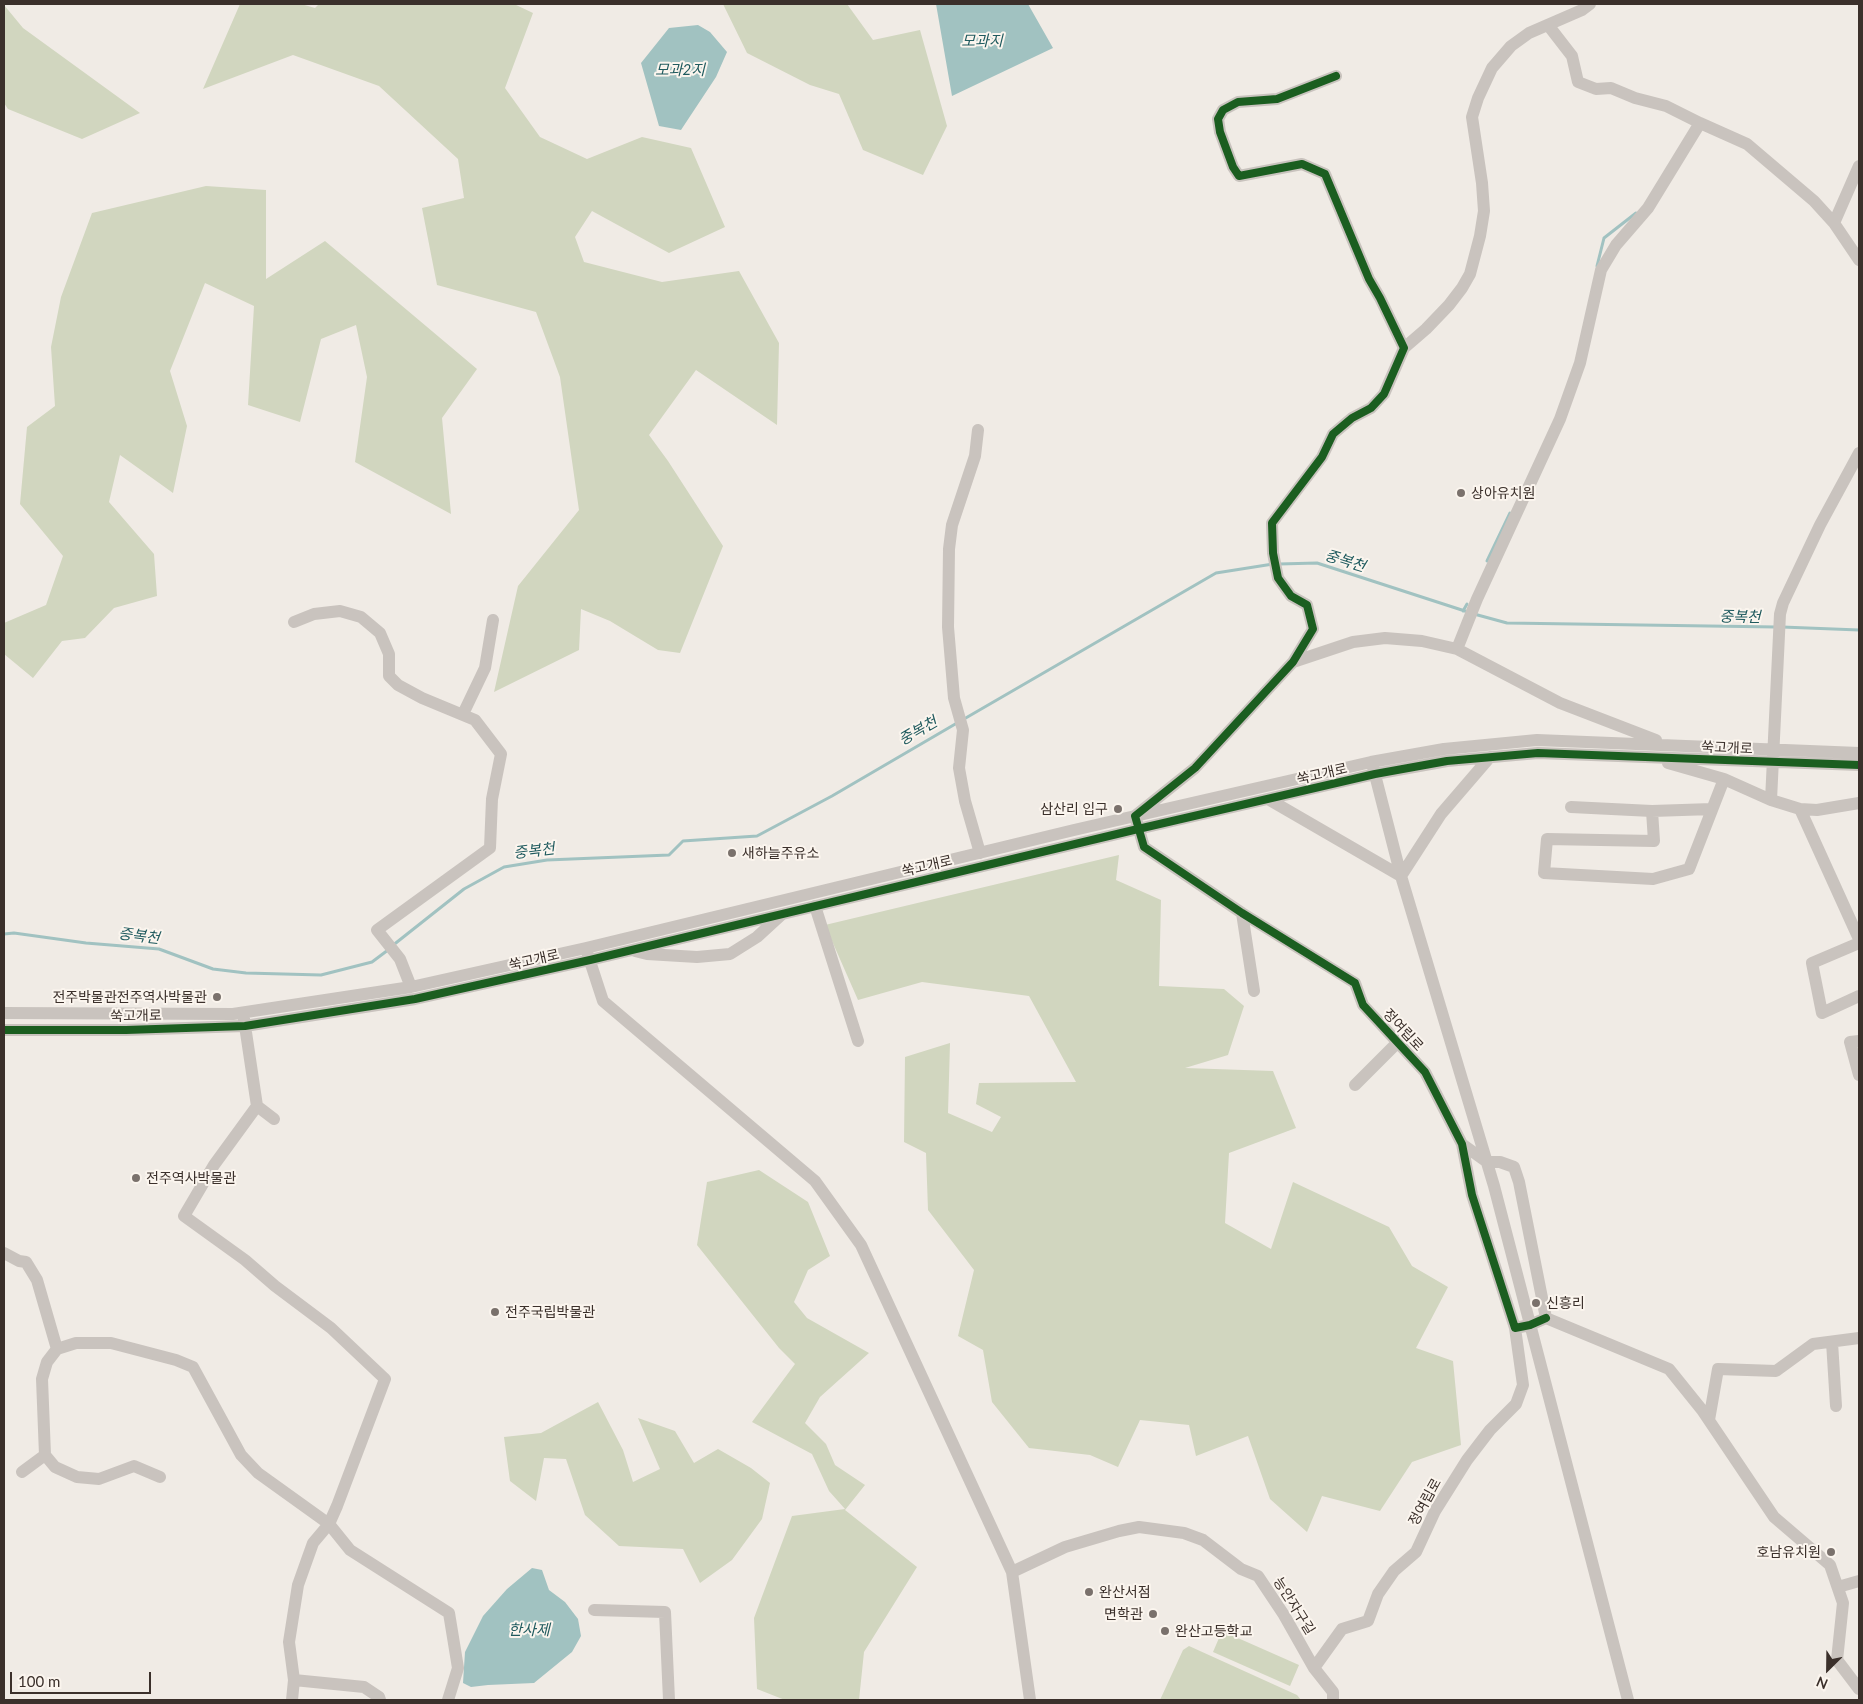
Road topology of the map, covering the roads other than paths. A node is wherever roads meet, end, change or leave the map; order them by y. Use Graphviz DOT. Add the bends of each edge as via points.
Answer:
graph roads {
  1 [pos="1590,4"];
  2 [pos="1548,25"];
  3 [pos="1336,76"];
  4 [pos="1700,123"];
  5 [pos="1859,166"];
  6 [pos="1834,223"];
  7 [pos="1859,260"];
  8 [pos="1404,348"];
  9 [pos="978,430"];
  10 [pos="1859,453"];
  11 [pos="493,620"];
  12 [pos="294,622"];
  13 [pos="1456,649"];
  14 [pos="1293,662"];
  15 [pos="463,714"];
  16 [pos="1666,744"];
  17 [pos="1859,753"];
  18 [pos="1490,756"];
  19 [pos="1772,756"];
  20 [pos="1649,757"];
  21 [pos="1859,765"];
  22 [pos="1373,768"];
  23 [pos="1724,778"];
  24 [pos="1268,799"];
  25 [pos="1771,800"];
  26 [pos="1859,803"];
  27 [pos="1572,807"];
  28 [pos="1712,809"];
  29 [pos="1800,809"];
  30 [pos="1652,811"];
  31 [pos="1136,822"];
  32 [pos="980,853"];
  33 [pos="1401,876"];
  34 [pos="815,906"];
  35 [pos="1242,913"];
  36 [pos="783,914"];
  37 [pos="1859,939"];
  38 [pos="1859,943"];
  39 [pos="630,950"];
  40 [pos="588,954"];
  41 [pos="411,987"];
  42 [pos="1254,990"];
  43 [pos="1859,996"];
  44 [pos="244,1012"];
  45 [pos="4,1013"];
  46 [pos="245,1026"];
  47 [pos="4,1030"];
  48 [pos="858,1041"];
  49 [pos="1859,1041"];
  50 [pos="1398,1042"];
  51 [pos="1859,1075"];
  52 [pos="1354,1085"];
  53 [pos="257,1106"];
  54 [pos="274,1119"];
  55 [pos="1462,1144"];
  56 [pos="1487,1162"];
  57 [pos="4,1253"];
  58 [pos="1546,1318"];
  59 [pos="1530,1325"];
  60 [pos="1515,1328"];
  61 [pos="1859,1338"];
  62 [pos="1832,1342"];
  63 [pos="57,1349"];
  64 [pos="1836,1406"];
  65 [pos="1709,1420"];
  66 [pos="44,1455"];
  67 [pos="22,1472"];
  68 [pos="160,1477"];
  69 [pos="329,1524"];
  70 [pos="1012,1572"];
  71 [pos="1859,1581"];
  72 [pos="1838,1588"];
  73 [pos="594,1610"];
  74 [pos="1314,1668"];
  75 [pos="294,1680"];
  76 [pos="1859,1689"];
  77 [pos="292,1700"];
  78 [pos="380,1700"];
  79 [pos="448,1700"];
  80 [pos="669,1700"];
  81 [pos="1030,1700"];
  82 [pos="1333,1700"];
  83 [pos="1628,1700"];
  1 -- 2 [label="street"];
  2 -- 4 [label="street" via="1572,56 1578,82 1596,89 1611,88 1666,106"];
  2 -- 8 [label="street" via="1510,46 1492,68 1478,98 1472,117 1484,211 1476,256 1470,274 1449,305"];
  3 -- 8 [label="street" via="1277,99 1238,102 1223,110 1218,119 1220,132 1239,176 1302,164 1325,174 1369,278"];
  4 -- 6 [label="street" via="1747,144 1814,201"];
  4 -- 13 [label="street" via="1648,208 1616,245 1601,270 1580,363 1560,419"];
  5 -- 6 [label="street"];
  6 -- 7 [label="street"];
  8 -- 14 [label="street" via="1384,394 1371,408 1333,434 1322,457 1272,523 1278,578 1291,596 1307,605 1313,629"];
  9 -- 32 [label="street" via="975,456 952,525 948,627 954,698 963,730 958,768"];
  10 -- 19 [label="street" via="1783,603"];
  11 -- 15 [label="street" via="485,668"];
  12 -- 15 [label="street" via="314,614 340,611 361,617 380,633 389,654 389,676 398,685"];
  13 -- 14 [label="street" via="1422,641 1385,638 1354,642"];
  13 -- 16 [label="street" via="1560,703"];
  14 -- 31 [label="street" via="1195,768"];
  15 -- 41 [label="street" via="475,720 500,754 492,799 490,848 377,930 400,959"];
  16 -- 19 [label="street, 쑥고개로"];
  16 -- 22 [label="street, 쑥고개로" via="1528,741 1444,749"];
  17 -- 19 [label="street, 쑥고개로"];
  18 -- 20 [label="street, 쑥고개로" via="1538,753"];
  18 -- 22 [label="street, 쑥고개로"];
  18 -- 33 [label="street" via="1440,814"];
  19 -- 20 [label="street, 쑥고개로"];
  19 -- 21 [label="street, 쑥고개로"];
  19 -- 25 [label="street"];
  20 -- 23 [label="street"];
  22 -- 24 [label="street, 쑥고개로"];
  22 -- 31 [label="street, 쑥고개로"];
  22 -- 33 [label="street"];
  23 -- 25 [label="street"];
  23 -- 28 [label="street"];
  24 -- 31 [label="street, 쑥고개로"];
  24 -- 33 [label="street"];
  25 -- 29 [label="street"];
  26 -- 29 [label="street" via="1817,810"];
  27 -- 30 [label="street"];
  28 -- 30 [label="street"];
  28 -- 30 [label="street" via="1689,869 1653,879 1544,873 1547,840 1654,840"];
  29 -- 37 [label="street"];
  31 -- 32 [label="street, 쑥고개로"];
  31 -- 34 [label="street, 쑥고개로"];
  31 -- 35 [label="street, 정여립로" via="1144,847"];
  32 -- 40 [label="street, 쑥고개로"];
  33 -- 56 [label="street"];
  34 -- 36 [label="street, 쑥고개로"];
  34 -- 48 [label="street"];
  35 -- 42 [label="street"];
  35 -- 50 [label="street, 정여립로" via="1355,983 1363,1005"];
  36 -- 39 [label="street, 쑥고개로"];
  36 -- 39 [label="street" via="757,937 730,954 697,957"];
  38 -- 43 [label="street" via="1812,963 1822,1013"];
  39 -- 40 [label="street, 쑥고개로"];
  40 -- 41 [label="street, 쑥고개로"];
  40 -- 46 [label="street, 쑥고개로" via="415,999"];
  40 -- 70 [label="street" via="603,1001 815,1181 861,1245"];
  41 -- 44 [label="street, 쑥고개로"];
  44 -- 45 [label="street, 쑥고개로"];
  44 -- 46 [label="street"];
  46 -- 47 [label="street, 쑥고개로"];
  46 -- 53 [label="street"];
  49 -- 51 [label="street" via="1850,1042"];
  50 -- 52 [label="street"];
  50 -- 55 [label="street, 정여립로" via="1425,1072"];
  53 -- 54 [label="street"];
  53 -- 69 [label="street" via="214,1165 184,1216 332,1328 385,1379"];
  55 -- 56 [label="street"];
  55 -- 60 [label="street, 정여립로" via="1472,1196"];
  56 -- 58 [label="street" via="1514,1167"];
  56 -- 59 [label="street"];
  57 -- 63 [label="street" via="26,1262 36,1280"];
  58 -- 59 [label="street"];
  58 -- 65 [label="street" via="1669,1369"];
  59 -- 60 [label="street"];
  59 -- 83 [label="street"];
  60 -- 74 [label="street, 정여립로" via="1523,1385 1516,1404 1467,1460 1435,1511 1416,1552 1394,1571 1378,1594 1368,1621 1342,1629"];
  61 -- 62 [label="street"];
  62 -- 64 [label="street"];
  62 -- 65 [label="street" via="1813,1344 1776,1371 1718,1369"];
  63 -- 66 [label="street" via="47,1362 42,1379"];
  63 -- 69 [label="street" via="76,1343 111,1344 193,1367 241,1455 258,1473"];
  65 -- 72 [label="street" via="1774,1518 1830,1565"];
  66 -- 67 [label="street"];
  66 -- 68 [label="street" via="55,1467 77,1477 99,1479 134,1466"];
  69 -- 75 [label="street" via="313,1544 298,1585 290,1642"];
  69 -- 79 [label="street" via="350,1550 449,1613 458,1668"];
  70 -- 74 [label="street, 능안자구길" via="1065,1547 1119,1531 1139,1527 1184,1533 1203,1540 1241,1569 1258,1576"];
  70 -- 81 [label="street"];
  71 -- 72 [label="street"];
  72 -- 76 [label="street" via="1843,1603 1837,1660"];
  73 -- 80 [label="street" via="665,1612"];
  74 -- 82 [label="street, 능안자구길" via="1333,1692"];
  75 -- 77 [label="street"];
  75 -- 78 [label="street" via="364,1687"];
}
